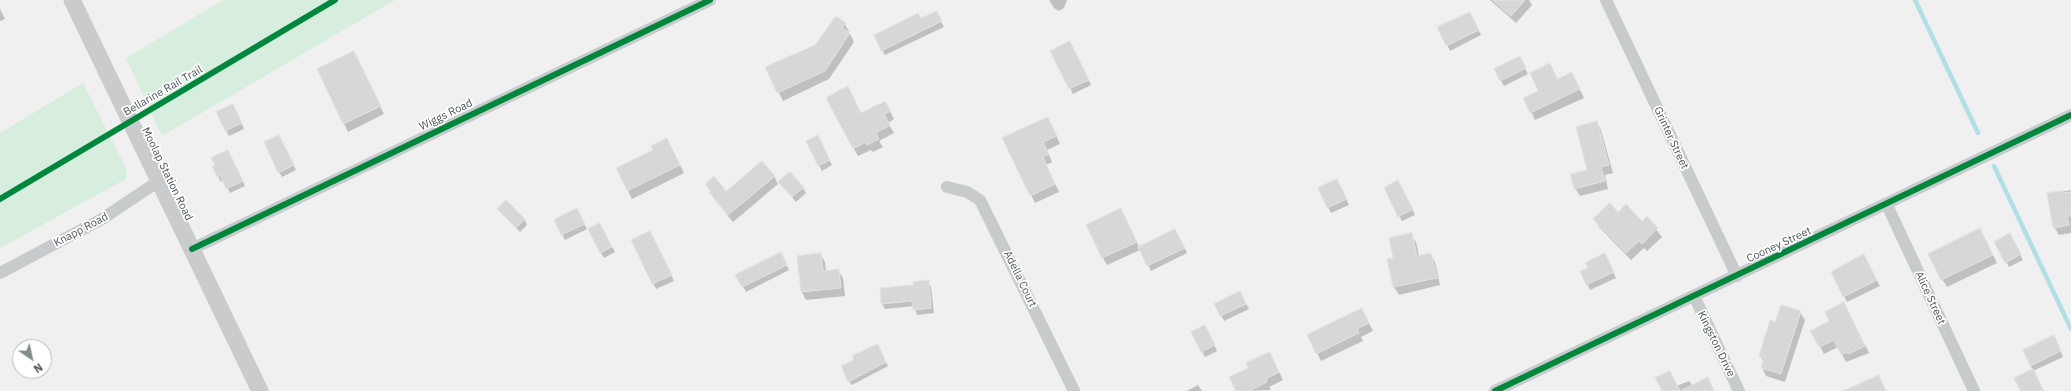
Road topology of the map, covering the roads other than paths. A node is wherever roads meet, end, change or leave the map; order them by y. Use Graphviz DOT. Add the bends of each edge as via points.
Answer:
graph roads {
  1 [pos="72,0"];
  2 [pos="710,0"];
  3 [pos="1606,0"];
  4 [pos="2071,115"];
  5 [pos="158,181"];
  6 [pos="947,187"];
  7 [pos="1886,205"];
  8 [pos="192,249"];
  9 [pos="0,273"];
  10 [pos="1736,276"];
  11 [pos="1694,296"];
  12 [pos="1514,387"];
  13 [pos="260,391"];
  14 [pos="1074,391"];
  15 [pos="1495,391"];
  16 [pos="1739,391"];
  17 [pos="1974,391"];
  1 -- 5 [label="street, Moolap Station Road"];
  2 -- 8 [label="street, Wiggs Road"];
  3 -- 10 [label="street, Grinter Street"];
  4 -- 7 [label="street, Cooney Street"];
  5 -- 8 [label="street, Moolap Station Road"];
  5 -- 9 [label="street, Knapp Road" via="107,216"];
  6 -- 14 [label="street, Adella Court" via="967,192 980,200"];
  7 -- 10 [label="street, Cooney Street"];
  7 -- 17 [label="street, Alice Street"];
  8 -- 13 [label="street, Moolap Station Road"];
  10 -- 11 [label="street, Cooney Street"];
  11 -- 12 [label="street, Cooney Street"];
  11 -- 16 [label="street, Kingston Drive"];
  12 -- 15 [label="street, Cooney Street"];
}
